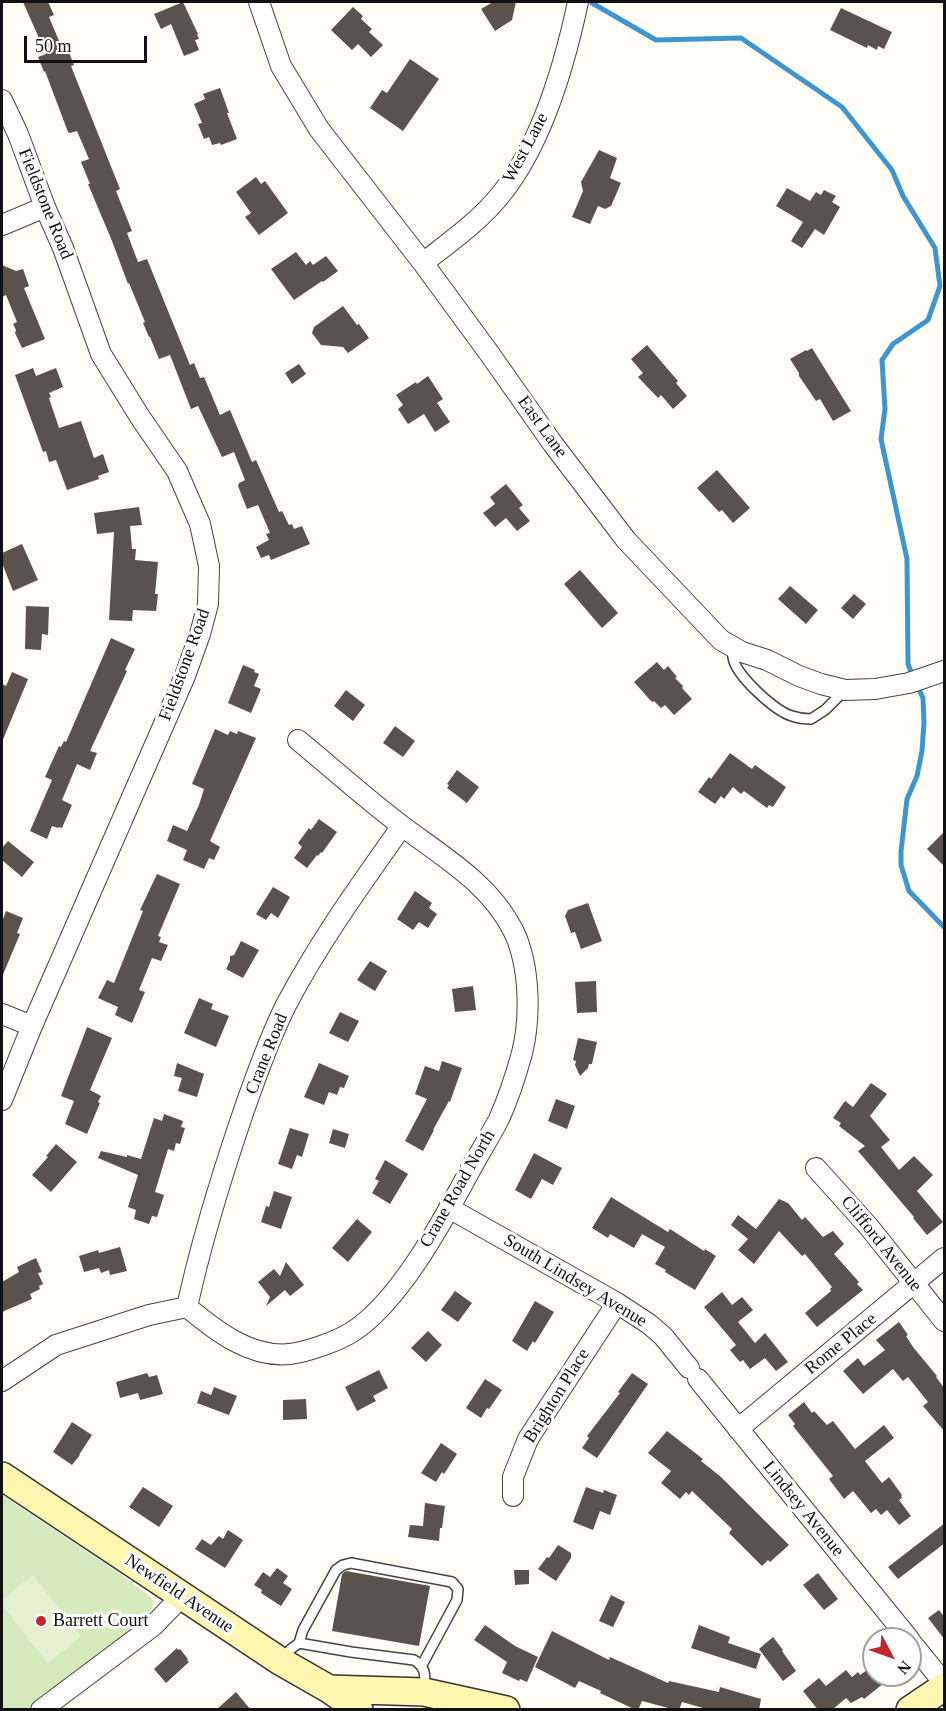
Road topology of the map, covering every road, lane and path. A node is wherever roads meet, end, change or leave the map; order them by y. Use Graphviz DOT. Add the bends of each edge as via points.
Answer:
graph roads {
  1 [pos="259,2"];
  2 [pos="578,2"];
  3 [pos="2,100"];
  4 [pos="45,207"];
  5 [pos="2,225"];
  6 [pos="423,264"];
  7 [pos="735,647"];
  8 [pos="945,671"];
  9 [pos="845,690"];
  10 [pos="298,740"];
  11 [pos="402,826"];
  12 [pos="2,1014"];
  13 [pos="32,1026"];
  14 [pos="2,1100"];
  15 [pos="816,1168"];
  16 [pos="449,1208"];
  17 [pos="945,1258"];
  18 [pos="914,1284"];
  19 [pos="617,1303"];
  20 [pos="188,1307"];
  21 [pos="945,1321"];
  22 [pos="694,1374"];
  23 [pos="2,1382"];
  24 [pos="738,1429"];
  25 [pos="2,1476"];
  26 [pos="513,1496"];
  27 [pos="182,1596"];
  28 [pos="898,1627"];
  29 [pos="290,1652"];
  30 [pos="922,1656"];
  31 [pos="422,1665"];
  32 [pos="945,1685"];
  33 [pos="329,1689"];
  34 [pos="423,1692"];
  35 [pos="41,1710"];
  36 [pos="359,1710"];
  37 [pos="506,1710"];
  38 [pos="910,1710"];
  1 -- 6 [label="street, East Lane" via="281,66 314,121"];
  2 -- 6 [label="street, West Lane" via="558,79 517,172 474,223"];
  3 -- 4 [label="street, Fieldstone Road"];
  4 -- 5 [label="street"];
  4 -- 13 [label="street, Fieldstone Road" via="101,354 177,471 200,524 209,566 208,604 185,676"];
  6 -- 7 [label="street, East Lane" via="626,540 721,640"];
  7 -- 9 [label="street, East Lane" via="799,676"];
  7 -- 9 [label="lane" via="732,657 741,674 790,716 811,719"];
  8 -- 9 [label="street, East Lane" via="913,682"];
  10 -- 11 [label="street, Crane Road North"];
  11 -- 16 [label="street, Crane Road North" via="481,887 512,929 525,970 527,1020 513,1081 499,1118"];
  11 -- 20 [label="street, Crane Road" via="311,960 285,1007 225,1166 199,1253"];
  12 -- 13 [label="street"];
  13 -- 14 [label="street, Fieldstone Road"];
  15 -- 18 [label="street, Clifford Avenue"];
  16 -- 19 [label="street, South Lindsey Avenue"];
  16 -- 20 [label="street, Crane Road North" via="386,1300 352,1332 334,1341 291,1354 272,1353 224,1336"];
  17 -- 18 [label="street, Rome Place"];
  18 -- 21 [label="street, Clifford Avenue"];
  18 -- 24 [label="street, Rome Place"];
  19 -- 22 [label="street, South Lindsey Avenue" via="663,1336"];
  19 -- 26 [label="street, Brighton Place" via="528,1439 513,1477"];
  20 -- 23 [label="street" via="149,1315 56,1345"];
  22 -- 24 [label="street, Lindsey Avenue"];
  24 -- 28 [label="street, Lindsey Avenue"];
  25 -- 27 [label="main road, Newfield Avenue"];
  27 -- 29 [label="main road, Newfield Avenue"];
  27 -- 35 [label="street" via="153,1626"];
  29 -- 31 [label="lane" via="351,1652 414,1660"];
  29 -- 31 [label="lane" via="336,1570 351,1563 452,1582 458,1589 457,1600"];
  29 -- 33 [label="main road, Newfield Avenue"];
  30 -- 32 [label="street, Lindsey Avenue"];
  31 -- 34 [label="lane"];
  32 -- 38 [label="main road"];
  33 -- 34 [label="main road"];
  33 -- 36 [label="main road, Newfield Avenue"];
  34 -- 37 [label="main road"];
}
